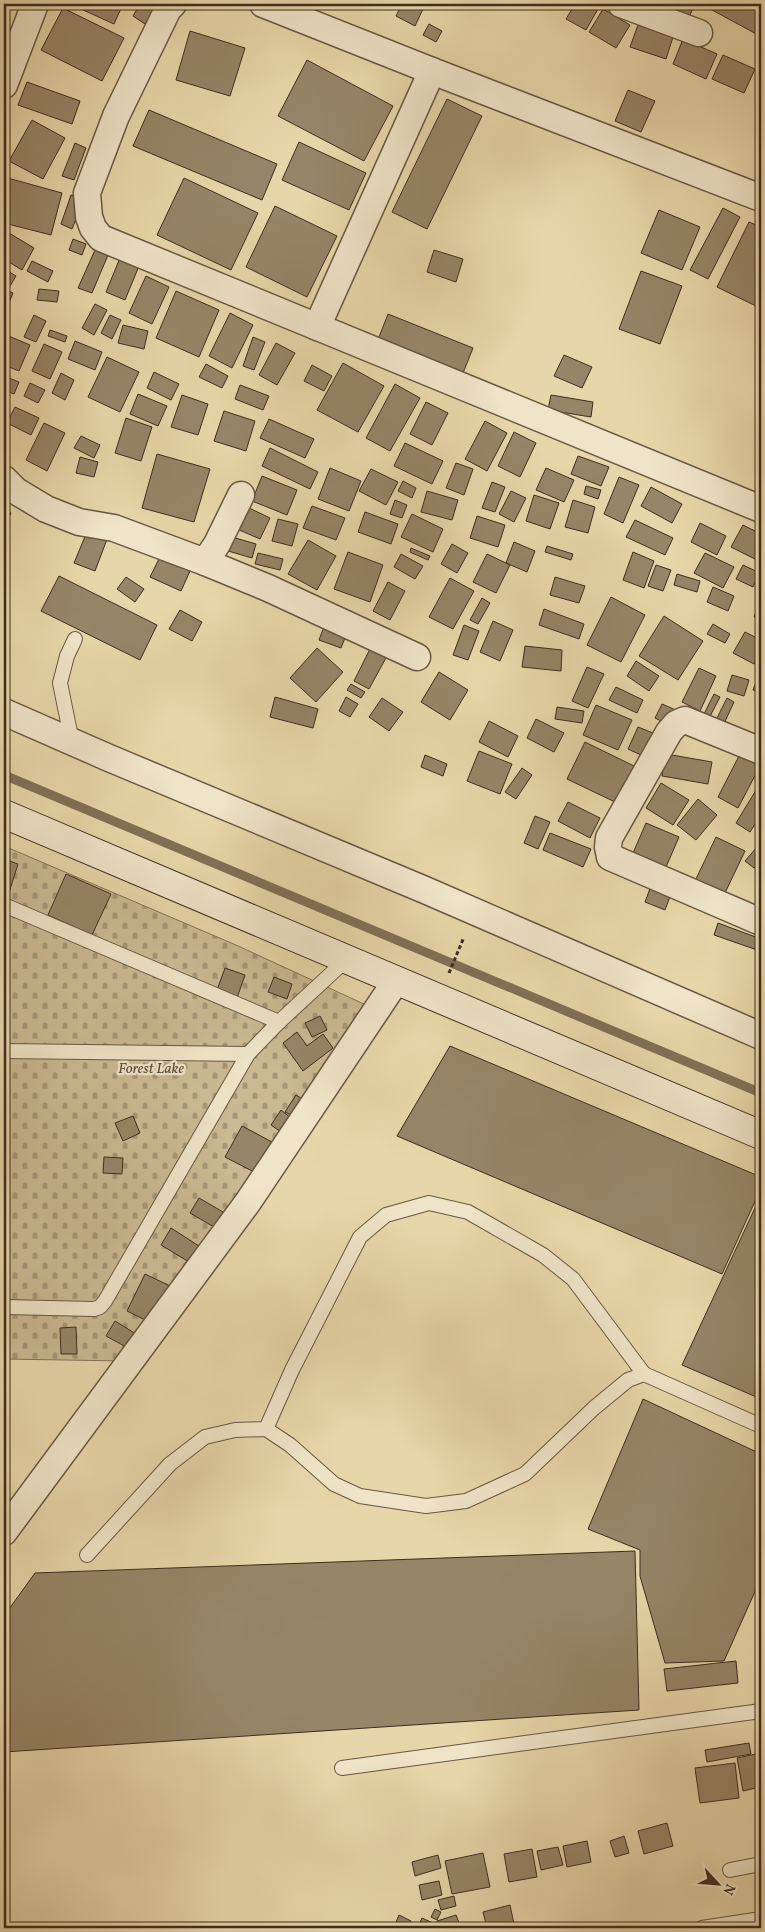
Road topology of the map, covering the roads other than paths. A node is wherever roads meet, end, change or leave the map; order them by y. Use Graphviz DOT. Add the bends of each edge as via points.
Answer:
graph roads {
  1 [pos="35,4"];
  2 [pos="173,4"];
  3 [pos="263,4"];
  4 [pos="621,4"];
  5 [pos="699,33"];
  6 [pos="432,71"];
  7 [pos="4,85"];
  8 [pos="761,198"];
  9 [pos="317,327"];
  10 [pos="4,479"];
  11 [pos="242,495"];
  12 [pos="761,509"];
  13 [pos="205,562"];
  14 [pos="75,639"];
  15 [pos="417,657"];
  16 [pos="4,712"];
  17 [pos="72,742"];
  18 [pos="761,751"];
  19 [pos="4,814"];
  20 [pos="4,905"];
  21 [pos="761,922"];
  22 [pos="346,960"];
  23 [pos="396,981"];
  24 [pos="279,1022"];
  25 [pos="761,1036"];
  26 [pos="4,1051"];
  27 [pos="248,1054"];
  28 [pos="761,1135"];
  29 [pos="4,1307"];
  30 [pos="644,1374"];
  31 [pos="761,1426"];
  32 [pos="266,1429"];
  33 [pos="4,1532"];
  34 [pos="87,1555"];
  35 [pos="761,1711"];
  36 [pos="342,1768"];
  37 [pos="761,1864"];
  38 [pos="730,1870"];
  39 [pos="761,1919"];
  40 [pos="702,1928"];
  1 -- 7 [label="street"];
  2 -- 9 [label="street" via="116,116 87,193 93,228 101,238"];
  3 -- 6 [label="street"];
  4 -- 5 [label="street"];
  6 -- 8 [label="street"];
  6 -- 9 [label="street"];
  9 -- 12 [label="street"];
  10 -- 13 [label="street" via="16,491 46,509 79,522 114,528"];
  11 -- 13 [label="street"];
  13 -- 15 [label="street"];
  14 -- 17 [label="lane" via="60,683"];
  16 -- 17 [label="street"];
  17 -- 25 [label="street"];
  18 -- 21 [label="street" via="685,720 676,724 609,838 608,847 610,857"];
  19 -- 22 [label="street"];
  20 -- 24 [label="lane"];
  22 -- 23 [label="street"];
  22 -- 24 [label="lane"];
  23 -- 28 [label="street"];
  23 -- 33 [label="street" via="248,1202"];
  24 -- 27 [label="lane"];
  26 -- 27 [label="lane"];
  27 -- 29 [label="lane" via="105,1301 94,1309"];
  30 -- 31 [label="lane"];
  30 -- 32 [label="lane" via="628,1380 594,1408 525,1474 466,1502 426,1506 360,1496 334,1484 290,1445"];
  30 -- 32 [label="lane" via="573,1278 543,1254 468,1212 429,1203 386,1215 360,1237"];
  32 -- 34 [label="lane" via="235,1430 205,1437 170,1464"];
  35 -- 36 [label="lane"];
  37 -- 38 [label="lane"];
  39 -- 40 [label="lane"];
}
